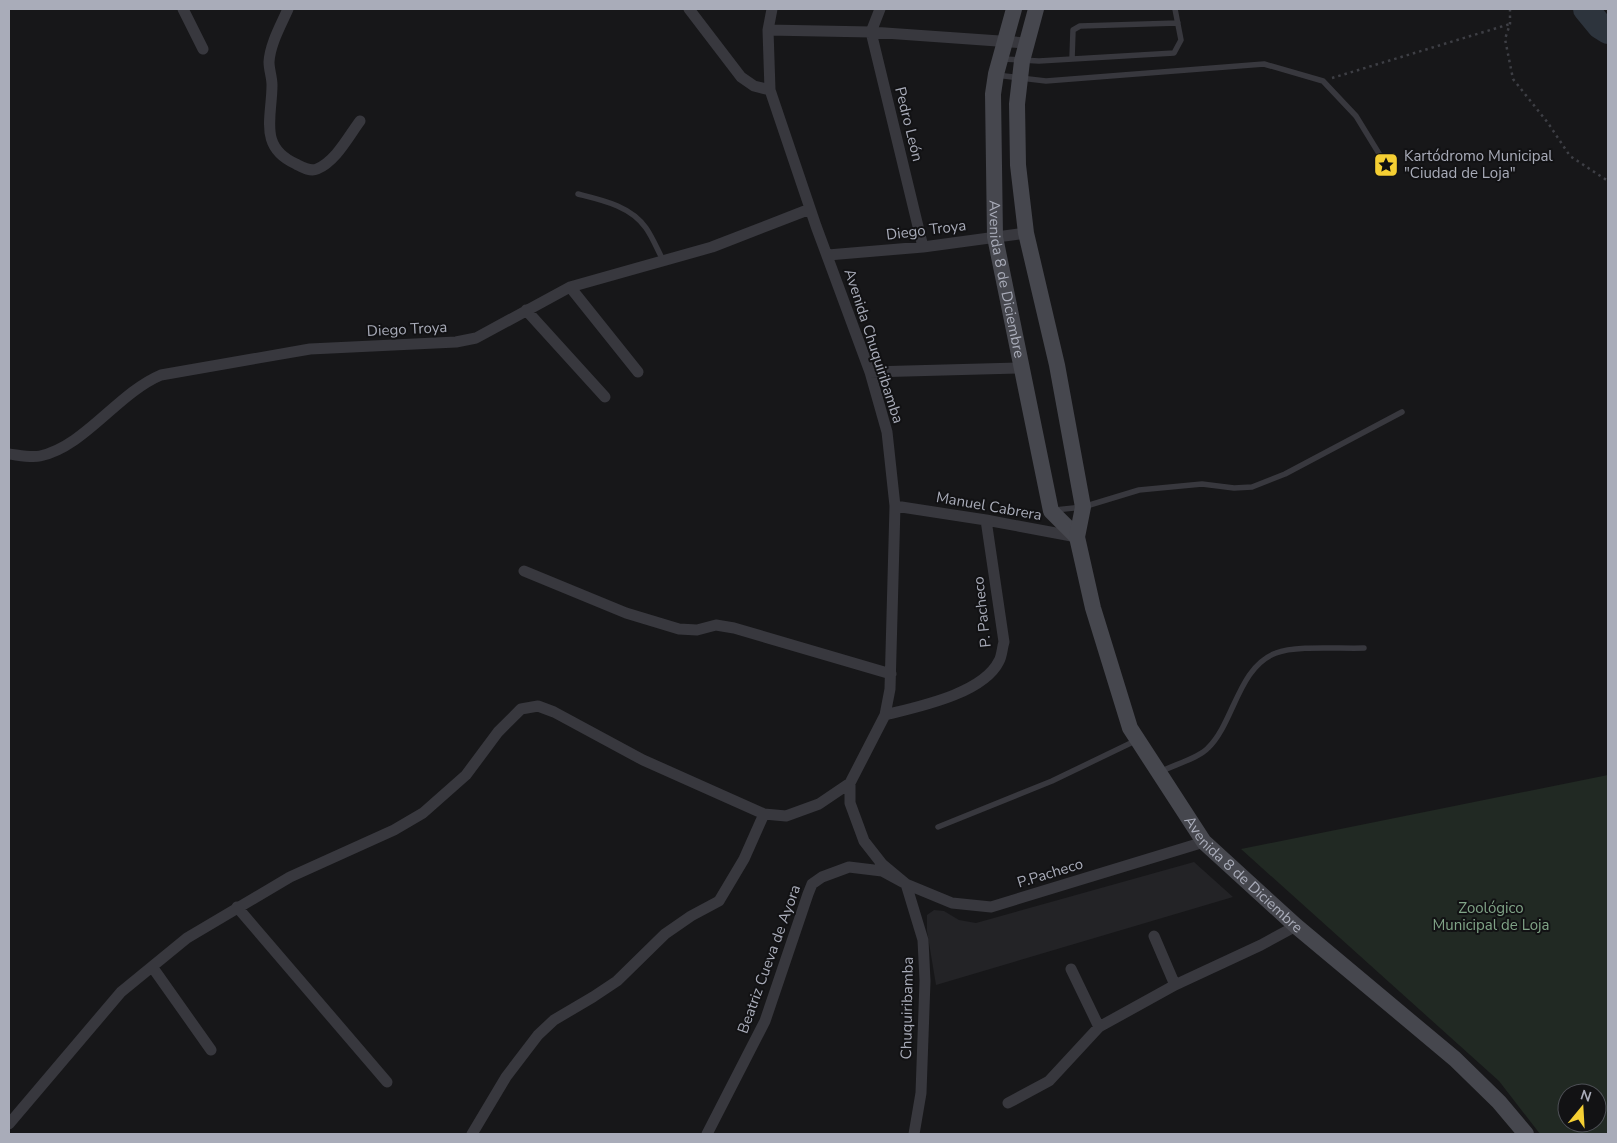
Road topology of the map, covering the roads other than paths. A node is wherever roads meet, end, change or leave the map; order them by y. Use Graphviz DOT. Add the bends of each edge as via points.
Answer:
graph roads {
  1 [pos="182,9"];
  2 [pos="288,9"];
  3 [pos="689,9"];
  4 [pos="772,9"];
  5 [pos="880,9"];
  6 [pos="1014,9"];
  7 [pos="1036,9"];
  8 [pos="1176,9"];
  9 [pos="1178,23"];
  10 [pos="768,30"];
  11 [pos="872,32"];
  12 [pos="1005,40"];
  13 [pos="1027,43"];
  14 [pos="202,49"];
  15 [pos="1000,58"];
  16 [pos="1072,59"];
  17 [pos="1022,61"];
  18 [pos="996,74"];
  19 [pos="1020,78"];
  20 [pos="770,90"];
  21 [pos="360,121"];
  22 [pos="1386,165"];
  23 [pos="578,194"];
  24 [pos="810,209"];
  25 [pos="1026,233"];
  26 [pos="996,237"];
  27 [pos="923,246"];
  28 [pos="828,255"];
  29 [pos="664,262"];
  30 [pos="570,287"];
  31 [pos="526,310"];
  32 [pos="1022,368"];
  33 [pos="638,372"];
  34 [pos="870,372"];
  35 [pos="605,397"];
  36 [pos="1402,412"];
  37 [pos="9,454"];
  38 [pos="895,506"];
  39 [pos="1083,507"];
  40 [pos="1051,511"];
  41 [pos="986,520"];
  42 [pos="1077,537"];
  43 [pos="524,571"];
  44 [pos="1364,648"];
  45 [pos="891,674"];
  46 [pos="885,715"];
  47 [pos="1137,740"];
  48 [pos="1158,773"];
  49 [pos="850,783"];
  50 [pos="764,814"];
  51 [pos="938,827"];
  52 [pos="1204,842"];
  53 [pos="906,884"];
  54 [pos="237,907"];
  55 [pos="1296,926"];
  56 [pos="1154,936"];
  57 [pos="153,968"];
  58 [pos="1072,969"];
  59 [pos="1175,985"];
  60 [pos="1099,1028"];
  61 [pos="211,1050"];
  62 [pos="387,1082"];
  63 [pos="1008,1103"];
  64 [pos="9,1124"];
  65 [pos="472,1134"];
  66 [pos="707,1134"];
  67 [pos="914,1134"];
  68 [pos="1526,1134"];
  1 -- 14 [label="street"];
  2 -- 21 [label="street" via="277,32 269,62 272,85 268,123 273,144 285,159 307,170 316,170 330,160"];
  3 -- 20 [label="street" via="740,77 754,86"];
  4 -- 10 [label="street, Avenida Chuquiribamba"];
  5 -- 11 [label="street"];
  6 -- 12 [label="main road, Avenida 8 de Diciembre"];
  7 -- 13 [label="main road, Avenida 8 de Diciembre"];
  8 -- 9 [label="lane"];
  9 -- 16 [label="lane" via="1181,40 1174,53"];
  9 -- 16 [label="lane" via="1080,26 1073,30"];
  10 -- 11 [label="street"];
  10 -- 20 [label="street, Avenida Chuquiribamba"];
  11 -- 12 [label="street"];
  11 -- 27 [label="street, Pedro León"];
  12 -- 13 [label="street"];
  12 -- 15 [label="main road, Avenida 8 de Diciembre"];
  13 -- 17 [label="main road, Avenida 8 de Diciembre"];
  15 -- 17 [label="lane"];
  15 -- 18 [label="main road, Avenida 8 de Diciembre"];
  16 -- 17 [label="lane"];
  17 -- 19 [label="main road, Avenida 8 de Diciembre"];
  18 -- 19 [label="lane"];
  18 -- 26 [label="main road, Avenida 8 de Diciembre" via="992,128"];
  19 -- 22 [label="lane" via="1046,80 1264,64 1323,81 1356,116"];
  19 -- 25 [label="main road, Avenida 8 de Diciembre" via="1018,165"];
  20 -- 24 [label="street, Avenida Chuquiribamba"];
  23 -- 29 [label="lane" via="614,204 630,213 645,226"];
  24 -- 28 [label="street, Avenida Chuquiribamba"];
  24 -- 29 [label="street, Diego Troya"];
  25 -- 26 [label="street, Diego Troya"];
  25 -- 39 [label="main road, Avenida 8 de Diciembre" via="1057,365"];
  26 -- 27 [label="street, Diego Troya"];
  26 -- 32 [label="main road, Avenida 8 de Diciembre"];
  27 -- 28 [label="street, Diego Troya"];
  28 -- 34 [label="street, Avenida Chuquiribamba"];
  29 -- 30 [label="street, Diego Troya"];
  30 -- 31 [label="street, Diego Troya"];
  30 -- 33 [label="street"];
  31 -- 35 [label="street"];
  31 -- 37 [label="street, Diego Troya" via="476,338 462,341 310,349 161,375 138,386 70,443 39,456"];
  32 -- 34 [label="street"];
  32 -- 40 [label="main road, Avenida 8 de Diciembre"];
  34 -- 38 [label="street, Avenida Chuquiribamba" via="887,432"];
  36 -- 39 [label="lane" via="1285,474 1252,487 1202,484 1139,490"];
  38 -- 41 [label="street, Manuel Cabrera"];
  38 -- 45 [label="street, Avenida Chuquiribamba"];
  39 -- 40 [label="lane"];
  39 -- 42 [label="main road, Avenida 8 de Diciembre"];
  40 -- 42 [label="main road"];
  41 -- 42 [label="street, Manuel Cabrera"];
  41 -- 46 [label="street, P. Pacheco" via="1004,642 1000,661 976,684 920,706"];
  42 -- 47 [label="main road, Avenida 8 de Diciembre" via="1096,617 1130,728"];
  43 -- 45 [label="street" via="626,613 679,629 697,630 716,625 734,628"];
  44 -- 48 [label="lane" via="1276,652 1254,671 1207,750"];
  45 -- 46 [label="street, Avenida Chuquiribamba"];
  46 -- 49 [label="street, Avenida Chuquiribamba"];
  47 -- 48 [label="main road, Avenida 8 de Diciembre"];
  47 -- 51 [label="lane" via="1052,781"];
  48 -- 52 [label="main road, Avenida 8 de Diciembre"];
  49 -- 50 [label="street" via="819,804 786,816"];
  49 -- 53 [label="street" via="850,803 864,841 882,864"];
  50 -- 54 [label="street" via="643,760 538,706 521,709 498,732 466,775 423,813 394,830 290,877"];
  50 -- 65 [label="street" via="744,859 719,901 665,934 616,981 554,1020 538,1035 493,1095"];
  52 -- 53 [label="street, P.Pacheco" via="991,907 952,903"];
  52 -- 55 [label="main road, Avenida 8 de Diciembre"];
  53 -- 66 [label="street, Beatriz Cueva de Ayora" via="882,871 849,867 812,884 765,1021"];
  53 -- 67 [label="street, Chuquiribamba" via="923,940 925,981 921,1093"];
  54 -- 57 [label="street" via="187,938"];
  54 -- 62 [label="street"];
  55 -- 59 [label="street"];
  55 -- 68 [label="main road, Avenida 8 de Diciembre" via="1455,1060 1499,1102"];
  56 -- 59 [label="street"];
  57 -- 61 [label="street"];
  57 -- 64 [label="street" via="122,992"];
  58 -- 60 [label="street"];
  59 -- 60 [label="street"];
  60 -- 63 [label="street" via="1049,1082"];
}
